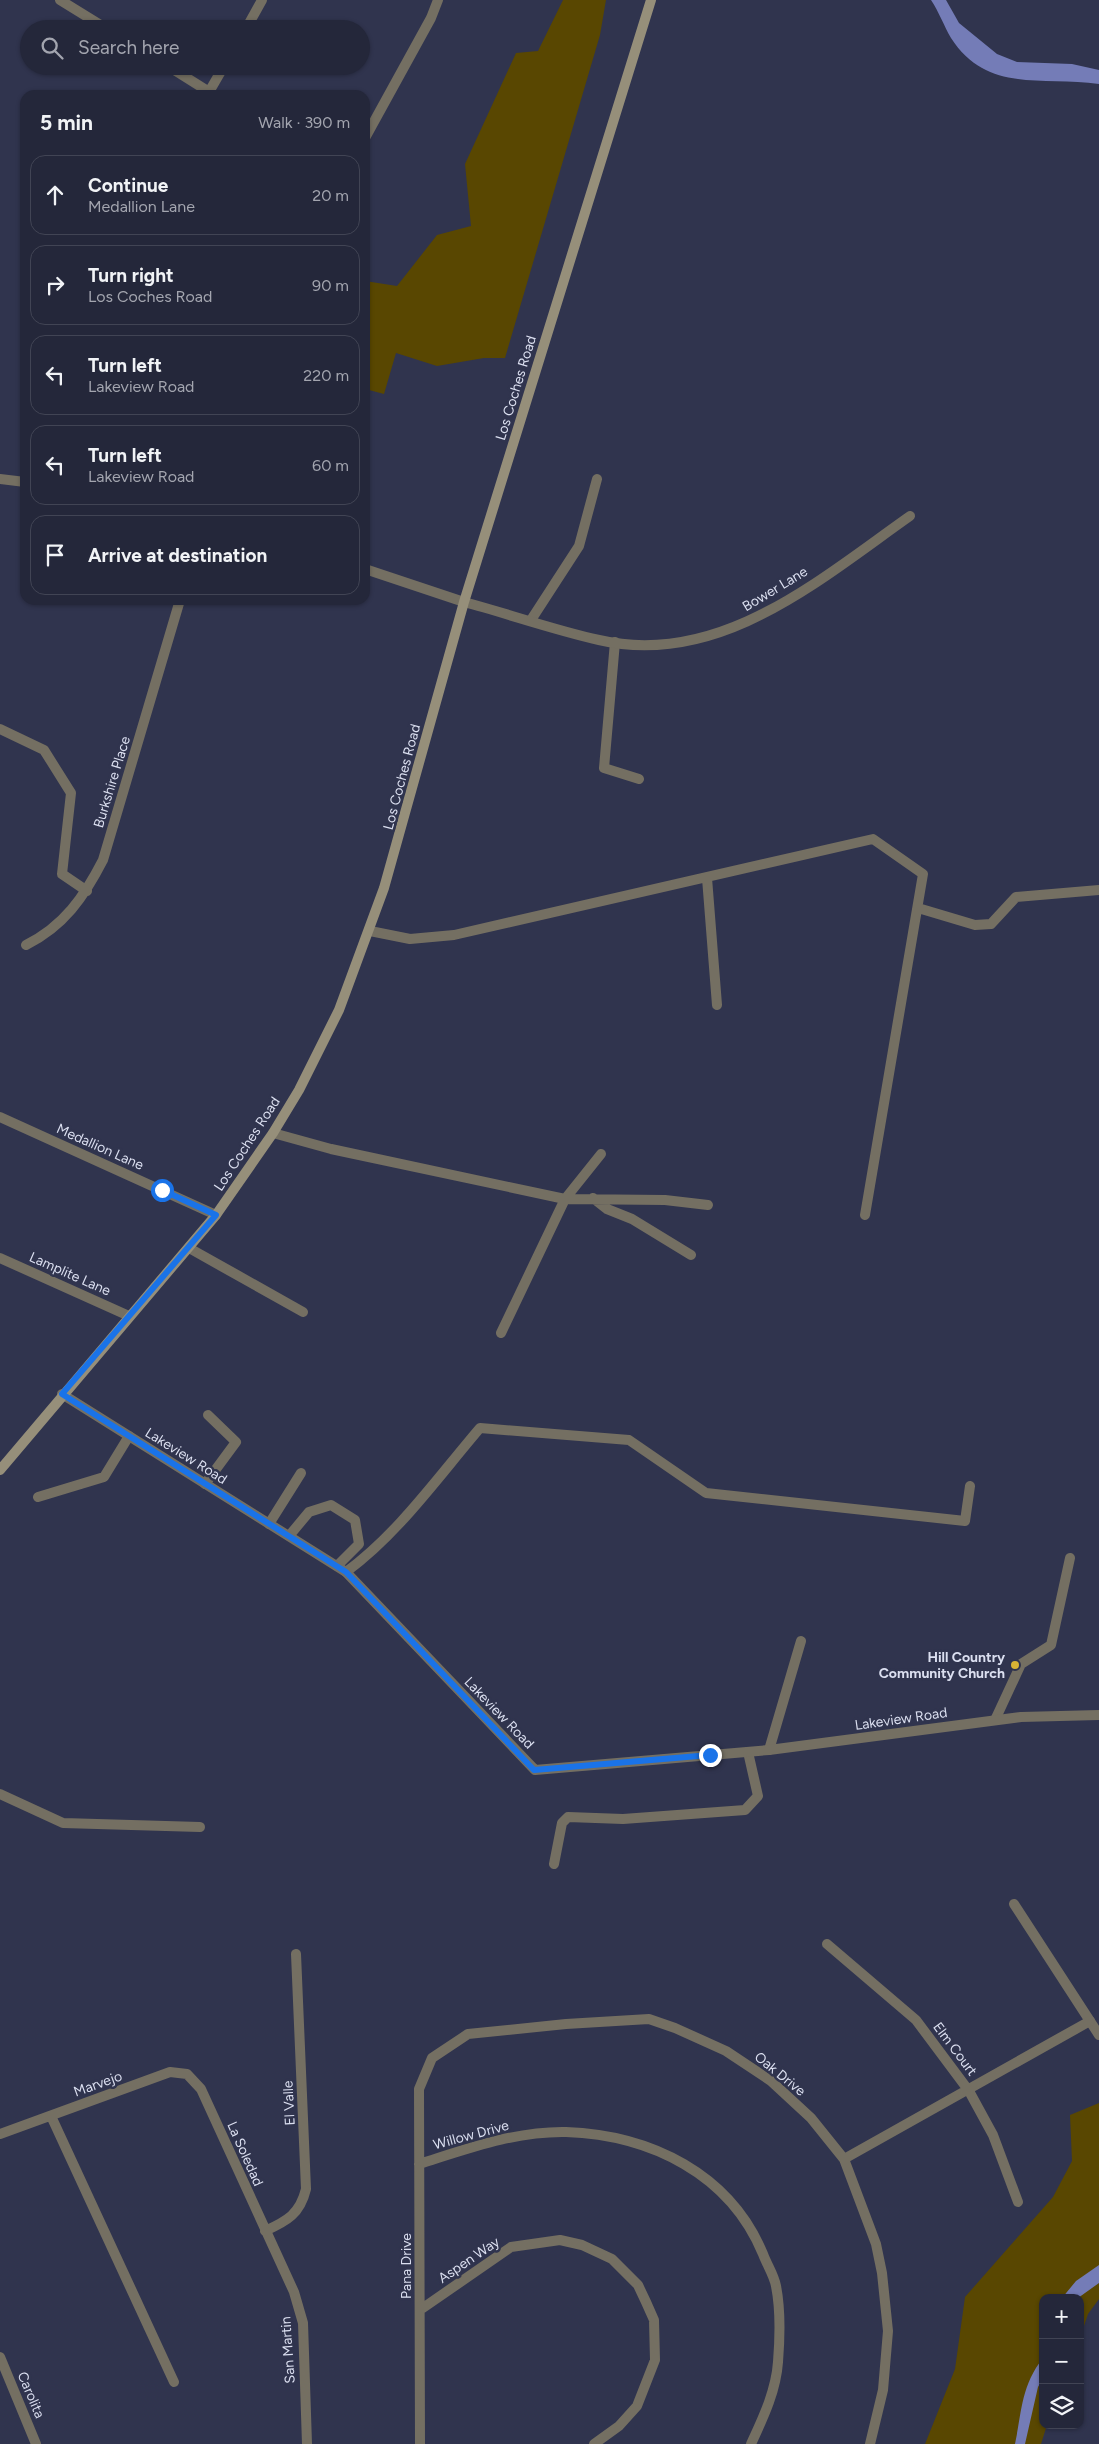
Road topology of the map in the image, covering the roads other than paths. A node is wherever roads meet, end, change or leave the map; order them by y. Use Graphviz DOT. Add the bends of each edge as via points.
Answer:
graph roads {
  1 [pos="60,0"];
  2 [pos="262,0"];
  3 [pos="438,0"];
  4 [pos="651,0"];
  5 [pos="92,20"];
  6 [pos="251,20"];
  7 [pos="183,75"];
  8 [pos="220,75"];
  9 [pos="207,90"];
  10 [pos="213,90"];
  11 [pos="370,129"];
  12 [pos="597,479"];
  13 [pos="0,480"];
  14 [pos="20,482"];
  15 [pos="910,516"];
  16 [pos="370,571"];
  17 [pos="464,602"];
  18 [pos="179,605"];
  19 [pos="531,620"];
  20 [pos="615,642"];
  21 [pos="0,729"];
  22 [pos="640,779"];
  23 [pos="708,878"];
  24 [pos="1099,890"];
  25 [pos="86,891"];
  26 [pos="918,908"];
  27 [pos="370,931"];
  28 [pos="26,945"];
  29 [pos="717,1005"];
  30 [pos="0,1117"];
  31 [pos="273,1133"];
  32 [pos="601,1154"];
  33 [pos="593,1198"];
  34 [pos="565,1199"];
  35 [pos="708,1205"];
  36 [pos="216,1215"];
  37 [pos="865,1215"];
  38 [pos="189,1248"];
  39 [pos="691,1255"];
  40 [pos="0,1258"];
  41 [pos="303,1312"];
  42 [pos="129,1316"];
  43 [pos="501,1333"];
  44 [pos="62,1394"];
  45 [pos="208,1415"];
  46 [pos="129,1436"];
  47 [pos="0,1470"];
  48 [pos="301,1473"];
  49 [pos="205,1484"];
  50 [pos="970,1486"];
  51 [pos="38,1497"];
  52 [pos="269,1524"];
  53 [pos="289,1536"];
  54 [pos="1070,1558"];
  55 [pos="337,1566"];
  56 [pos="346,1572"];
  57 [pos="801,1641"];
  58 [pos="1099,1715"];
  59 [pos="995,1720"];
  60 [pos="769,1750"];
  61 [pos="748,1752"];
  62 [pos="0,1794"];
  63 [pos="200,1827"];
  64 [pos="554,1864"];
  65 [pos="1014,1904"];
  66 [pos="827,1944"];
  67 [pos="296,1954"];
  68 [pos="1090,2022"];
  69 [pos="1099,2035"];
  70 [pos="201,2088"];
  71 [pos="419,2089"];
  72 [pos="969,2091"];
  73 [pos="51,2116"];
  74 [pos="0,2134"];
  75 [pos="844,2160"];
  76 [pos="419,2164"];
  77 [pos="1018,2202"];
  78 [pos="265,2231"];
  79 [pos="420,2310"];
  80 [pos="0,2357"];
  81 [pos="174,2382"];
  82 [pos="36,2444"];
  83 [pos="306,2444"];
  84 [pos="420,2444"];
  85 [pos="594,2444"];
  86 [pos="751,2444"];
  87 [pos="870,2444"];
  1 -- 5 [label="street"];
  2 -- 6 [label="street"];
  3 -- 11 [label="street"];
  4 -- 17 [label="main road, Los Coches Road"];
  7 -- 9 [label="street"];
  8 -- 10 [label="street"];
  12 -- 19 [label="street" via="579,546"];
  13 -- 14 [label="street"];
  15 -- 20 [label="street, Bower Lane" via="775,609 741,626 693,641 642,645"];
  16 -- 17 [label="street, Bower Lane"];
  17 -- 19 [label="street, Bower Lane"];
  17 -- 27 [label="main road, Los Coches Road" via="405,819"];
  18 -- 25 [label="street, Burkshire Place" via="103,860"];
  19 -- 20 [label="street, Bower Lane" via="600,641"];
  20 -- 22 [label="street" via="604,768"];
  21 -- 25 [label="street" via="44,750 71,793 62,874"];
  23 -- 26 [label="street" via="873,840 923,874"];
  23 -- 27 [label="street" via="454,935 410,939"];
  23 -- 29 [label="street"];
  24 -- 26 [label="street" via="1016,897 991,924 975,925"];
  25 -- 28 [label="street, Burkshire Place" via="58,925"];
  26 -- 37 [label="street"];
  27 -- 31 [label="main road, Los Coches Road" via="323,1045"];
  30 -- 36 [label="street, Medallion Lane"];
  31 -- 34 [label="street" via="330,1149"];
  31 -- 36 [label="main road, Los Coches Road"];
  32 -- 34 [label="street"];
  33 -- 34 [label="street"];
  33 -- 35 [label="street"];
  33 -- 39 [label="street"];
  34 -- 43 [label="street"];
  36 -- 38 [label="main road, Los Coches Road"];
  38 -- 41 [label="street"];
  38 -- 42 [label="main road, Los Coches Road"];
  40 -- 42 [label="street, Lamplite Lane"];
  42 -- 44 [label="main road, Los Coches Road"];
  44 -- 46 [label="street, Lakeview Road"];
  44 -- 47 [label="main road, Los Coches Road"];
  45 -- 49 [label="street" via="236,1442"];
  46 -- 49 [label="street, Lakeview Road"];
  46 -- 51 [label="street" via="104,1477"];
  48 -- 52 [label="street"];
  49 -- 52 [label="street, Lakeview Road"];
  50 -- 56 [label="street" via="965,1520 706,1493 629,1440 480,1428 386,1537"];
  52 -- 53 [label="street, Lakeview Road"];
  53 -- 55 [label="street, Lakeview Road"];
  53 -- 55 [label="street" via="309,1512 331,1505 354,1520 359,1544"];
  54 -- 59 [label="street" via="1051,1645 1021,1664"];
  55 -- 56 [label="street, Lakeview Road"];
  56 -- 61 [label="street, Lakeview Road" via="534,1770"];
  57 -- 60 [label="street"];
  58 -- 59 [label="street, Lakeview Road"];
  59 -- 60 [label="street, Lakeview Road"];
  60 -- 61 [label="street, Lakeview Road"];
  61 -- 64 [label="street" via="758,1796 745,1810 623,1819 568,1817 562,1823"];
  62 -- 63 [label="street" via="63,1823"];
  65 -- 68 [label="street"];
  66 -- 72 [label="street, Elm Court" via="916,2020"];
  67 -- 78 [label="street, El Valle" via="306,2188 303,2203 287,2221"];
  68 -- 69 [label="street"];
  68 -- 72 [label="street"];
  70 -- 73 [label="street, Marvejo" via="187,2074 170,2072"];
  70 -- 78 [label="street, La Soledad"];
  71 -- 75 [label="street, Oak Drive" via="432,2058 468,2034 649,2019 701,2039 750,2066 804,2111"];
  71 -- 76 [label="street, Pana Drive"];
  72 -- 75 [label="street"];
  72 -- 77 [label="street, Elm Court" via="993,2135"];
  73 -- 74 [label="street, Marvejo"];
  73 -- 81 [label="street"];
  75 -- 87 [label="street, Oak Drive" via="876,2244 886,2302 888,2331 884,2382"];
  76 -- 79 [label="street, Pana Drive"];
  76 -- 86 [label="street, Willow Drive" via="503,2138 566,2132 634,2142 682,2162 725,2193 754,2231 776,2284 780,2312 778,2363 768,2407"];
  78 -- 83 [label="street, San Martin" via="294,2292 303,2323"];
  79 -- 84 [label="street, Pana Drive"];
  79 -- 85 [label="street, Aspen Way" via="511,2247 560,2240 582,2245 612,2259 638,2285 654,2320 655,2360 637,2406 619,2426"];
  80 -- 82 [label="street, Carolita"];
}
